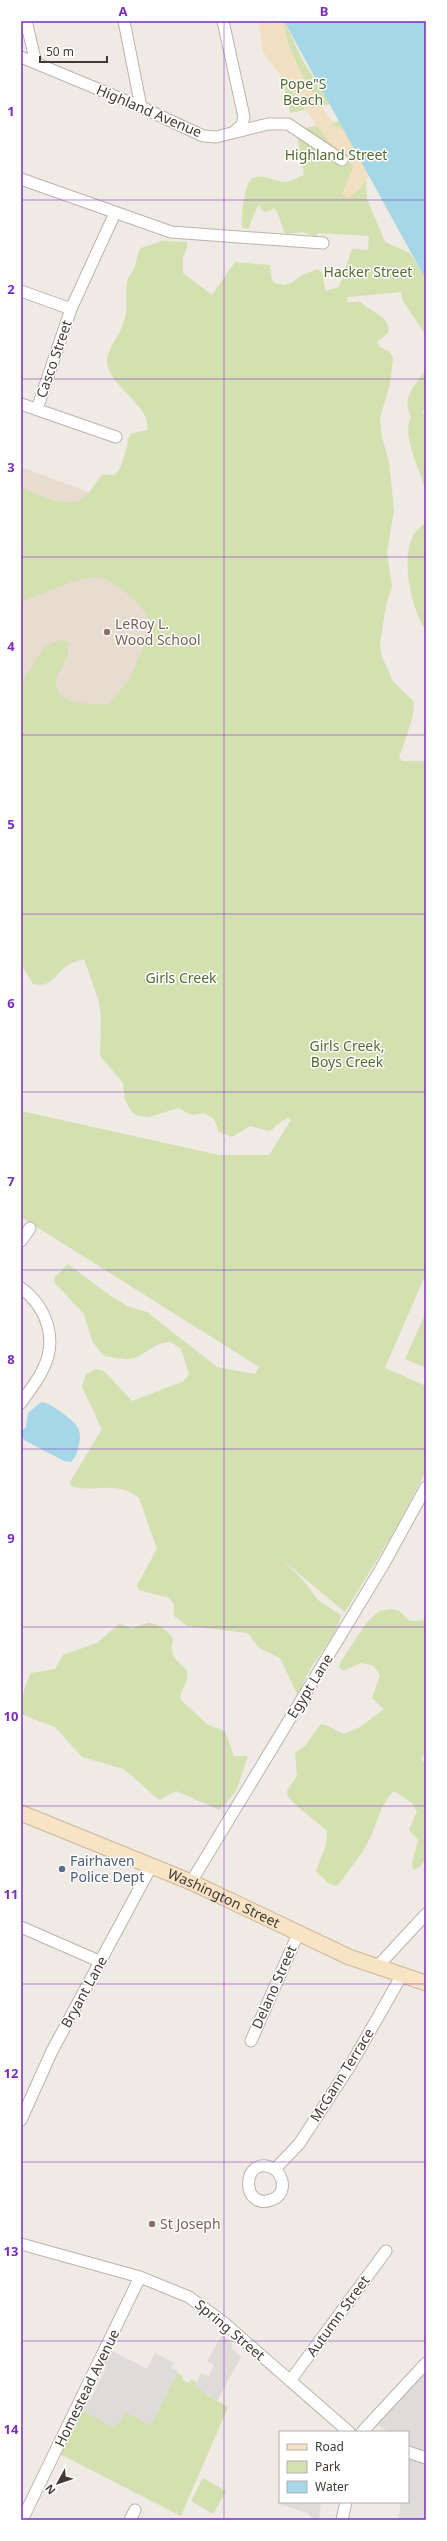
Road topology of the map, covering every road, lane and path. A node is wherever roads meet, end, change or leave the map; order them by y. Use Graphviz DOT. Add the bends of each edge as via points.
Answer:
graph roads {
  1 [pos="26,21"];
  2 [pos="124,21"];
  3 [pos="223,21"];
  4 [pos="21,57"];
  5 [pos="36,63"];
  6 [pos="141,107"];
  7 [pos="235,131"];
  8 [pos="342,160"];
  9 [pos="21,179"];
  10 [pos="115,213"];
  11 [pos="323,243"];
  12 [pos="21,291"];
  13 [pos="70,309"];
  14 [pos="21,404"];
  15 [pos="37,409"];
  16 [pos="116,436"];
  17 [pos="30,1228"];
  18 [pos="21,1241"];
  19 [pos="21,1288"];
  20 [pos="21,1403"];
  21 [pos="426,1487"];
  22 [pos="21,1813"];
  23 [pos="151,1867"];
  24 [pos="191,1882"];
  25 [pos="426,1914"];
  26 [pos="21,1927"];
  27 [pos="298,1934"];
  28 [pos="101,1962"];
  29 [pos="377,1967"];
  30 [pos="402,1975"];
  31 [pos="426,1983"];
  32 [pos="251,2041"];
  33 [pos="21,2120"];
  34 [pos="276,2169"];
  35 [pos="21,2244"];
  36 [pos="386,2251"];
  37 [pos="140,2277"];
  38 [pos="426,2363"];
  39 [pos="290,2381"];
  40 [pos="349,2431"];
  41 [pos="363,2431"];
  42 [pos="409,2452"];
  43 [pos="426,2458"];
  44 [pos="346,2503"];
  45 [pos="135,2510"];
  46 [pos="22,2520"];
  47 [pos="130,2520"];
  48 [pos="342,2520"];
  1 -- 5 [label="street"];
  2 -- 6 [label="street"];
  3 -- 7 [label="street" via="244,117 242,125"];
  4 -- 5 [label="street, Highland Avenue"];
  5 -- 6 [label="street, Highland Avenue"];
  6 -- 7 [label="street, Highland Avenue" via="203,136 216,137"];
  7 -- 8 [label="street, Highland Avenue" via="268,124 288,124"];
  9 -- 10 [label="street"];
  10 -- 11 [label="street" via="171,232"];
  10 -- 13 [label="street, Casco Street"];
  12 -- 13 [label="street"];
  13 -- 15 [label="street, Casco Street"];
  14 -- 15 [label="street"];
  15 -- 16 [label="street"];
  17 -- 18 [label="street"];
  19 -- 20 [label="street" via="43,1312 50,1339 49,1353 43,1370"];
  21 -- 24 [label="street, Egypt Lane" via="382,1568"];
  22 -- 23 [label="main road, Washington Street"];
  23 -- 24 [label="main road, Washington Street"];
  23 -- 28 [label="street, Bryant Lane"];
  24 -- 27 [label="main road, Washington Street"];
  25 -- 29 [label="street"];
  26 -- 28 [label="street"];
  27 -- 29 [label="main road, Washington Street"];
  27 -- 32 [label="street, Delano Street"];
  28 -- 33 [label="street, Bryant Lane" via="52,2051"];
  29 -- 30 [label="main road, Washington Street"];
  30 -- 31 [label="main road, Washington Street"];
  30 -- 34 [label="street, McGann Terrace" via="350,2066 299,2144"];
  35 -- 37 [label="street, Spring Street"];
  36 -- 39 [label="street, Autumn Street"];
  37 -- 39 [label="street, Spring Street" via="177,2291 199,2303"];
  37 -- 46 [label="street, Homestead Avenue"];
  38 -- 41 [label="street"];
  39 -- 40 [label="street, Spring Street"];
  42 -- 43 [label="street"];
  44 -- 48 [label="street"];
  45 -- 47 [label="street"];
}
